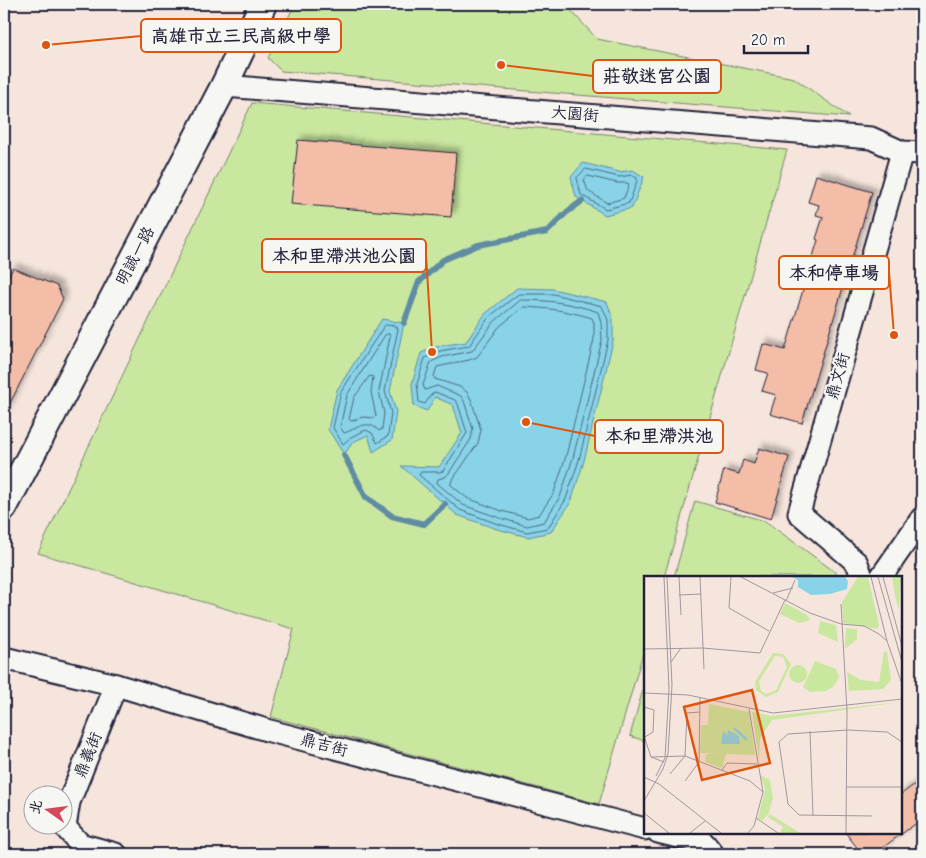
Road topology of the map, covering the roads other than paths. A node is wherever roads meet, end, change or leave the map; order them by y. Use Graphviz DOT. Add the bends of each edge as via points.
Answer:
graph roads {
  1 [pos="263,4"];
  2 [pos="224,86"];
  3 [pos="912,152"];
  4 [pos="4,507"];
  5 [pos="922,518"];
  6 [pos="862,576"];
  7 [pos="882,576"];
  8 [pos="4,658"];
  9 [pos="116,685"];
  10 [pos="644,828"];
  11 [pos="661,833"];
  12 [pos="706,846"];
  13 [pos="116,854"];
  1 -- 2 [label="street, 明誠一路"];
  2 -- 3 [label="street, 大園街" via="871,138"];
  2 -- 4 [label="street, 明誠一路"];
  3 -- 6 [label="street, 鼎文街" via="799,513 857,563"];
  5 -- 7 [label="street"];
  8 -- 9 [label="street, 鼎吉街"];
  9 -- 10 [label="street, 鼎吉街" via="270,731"];
  9 -- 13 [label="street, 鼎義街" via="69,802 66,827 80,844"];
  11 -- 12 [label="street"];
}
